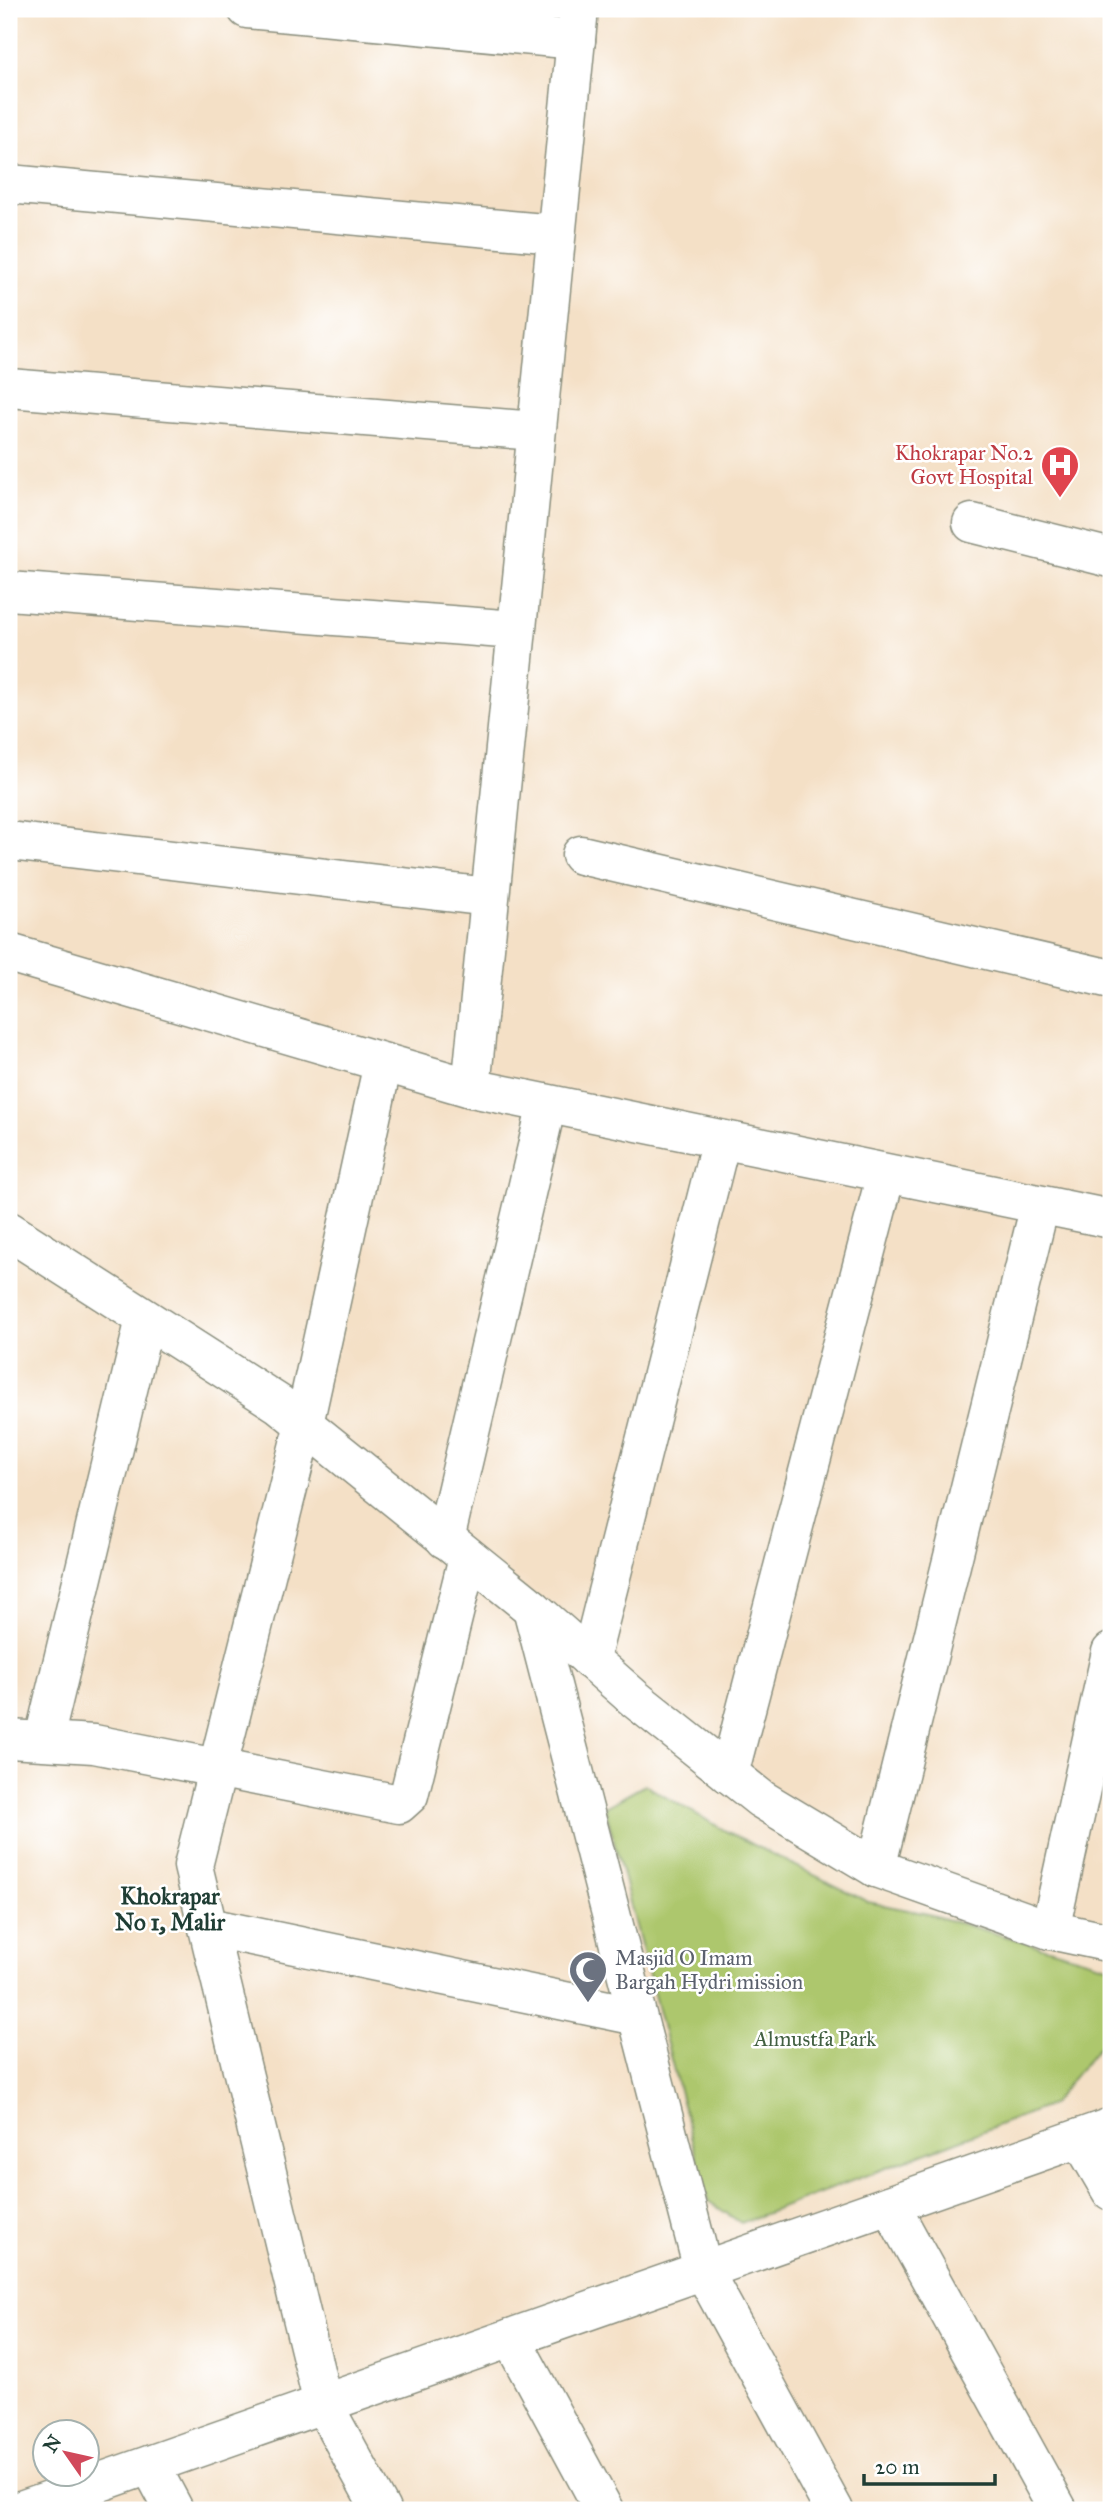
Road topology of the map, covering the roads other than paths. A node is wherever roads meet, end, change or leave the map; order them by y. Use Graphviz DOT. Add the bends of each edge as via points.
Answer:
graph roads {
  1 [pos="247,9"];
  2 [pos="578,24"];
  3 [pos="9,184"];
  4 [pos="555,234"];
  5 [pos="9,388"];
  6 [pos="536,431"];
  7 [pos="972,523"];
  8 [pos="1111,558"];
  9 [pos="9,591"];
  10 [pos="516,630"];
  11 [pos="9,842"];
  12 [pos="581,855"];
  13 [pos="489,897"];
  14 [pos="9,953"];
  15 [pos="1111,979"];
  16 [pos="383,1063"];
  17 [pos="471,1088"];
  18 [pos="547,1104"];
  19 [pos="721,1140"];
  20 [pos="886,1174"];
  21 [pos="1041,1205"];
  22 [pos="1111,1219"];
  23 [pos="9,1231"];
  24 [pos="145,1319"];
  25 [pos="304,1424"];
  26 [pos="457,1548"];
  27 [pos="532,1608"];
  28 [pos="1111,1652"];
  29 [pos="590,1660"];
  30 [pos="26,1739"];
  31 [pos="217,1767"];
  32 [pos="729,1774"];
  33 [pos="876,1868"];
  34 [pos="208,1927"];
  35 [pos="1050,1930"];
  36 [pos="1111,1943"];
  37 [pos="637,2016"];
  38 [pos="1096,2132"];
  39 [pos="1111,2191"];
  40 [pos="890,2205"];
  41 [pos="703,2270"];
  42 [pos="511,2338"];
  43 [pos="323,2404"];
  44 [pos="150,2465"];
  45 [pos="21,2510"];
  46 [pos="174,2510"];
  47 [pos="381,2510"];
  48 [pos="604,2510"];
  49 [pos="834,2510"];
  50 [pos="1058,2510"];
  1 -- 2 [label="street"];
  2 -- 4 [label="street"];
  3 -- 4 [label="street"];
  4 -- 6 [label="street"];
  5 -- 6 [label="street"];
  6 -- 10 [label="street"];
  7 -- 8 [label="street"];
  9 -- 10 [label="street"];
  10 -- 13 [label="street"];
  11 -- 13 [label="street"];
  12 -- 15 [label="street"];
  13 -- 17 [label="street"];
  14 -- 16 [label="street"];
  16 -- 17 [label="street"];
  16 -- 25 [label="street"];
  17 -- 18 [label="street"];
  18 -- 19 [label="street"];
  18 -- 26 [label="street"];
  19 -- 20 [label="street"];
  19 -- 29 [label="street"];
  20 -- 21 [label="street"];
  20 -- 32 [label="street"];
  21 -- 22 [label="street"];
  21 -- 33 [label="street"];
  23 -- 24 [label="street"];
  24 -- 25 [label="street"];
  24 -- 30 [label="street"];
  25 -- 26 [label="street"];
  25 -- 31 [label="street"];
  26 -- 27 [label="street"];
  26 -- 31 [label="street" via="410,1796 405,1802"];
  27 -- 29 [label="street"];
  27 -- 37 [label="street"];
  28 -- 35 [label="street"];
  29 -- 32 [label="street"];
  30 -- 31 [label="street" via="94,1745"];
  31 -- 34 [label="street" via="193,1866"];
  32 -- 33 [label="street" via="761,1799"];
  33 -- 35 [label="street"];
  34 -- 37 [label="street"];
  34 -- 43 [label="street"];
  35 -- 36 [label="street"];
  37 -- 41 [label="street"];
  38 -- 39 [label="street"];
  38 -- 40 [label="street"];
  40 -- 41 [label="street"];
  40 -- 50 [label="street"];
  41 -- 42 [label="street"];
  41 -- 49 [label="street"];
  42 -- 43 [label="street"];
  42 -- 48 [label="street"];
  43 -- 44 [label="street"];
  43 -- 47 [label="street"];
  44 -- 45 [label="street"];
  44 -- 46 [label="street"];
}
